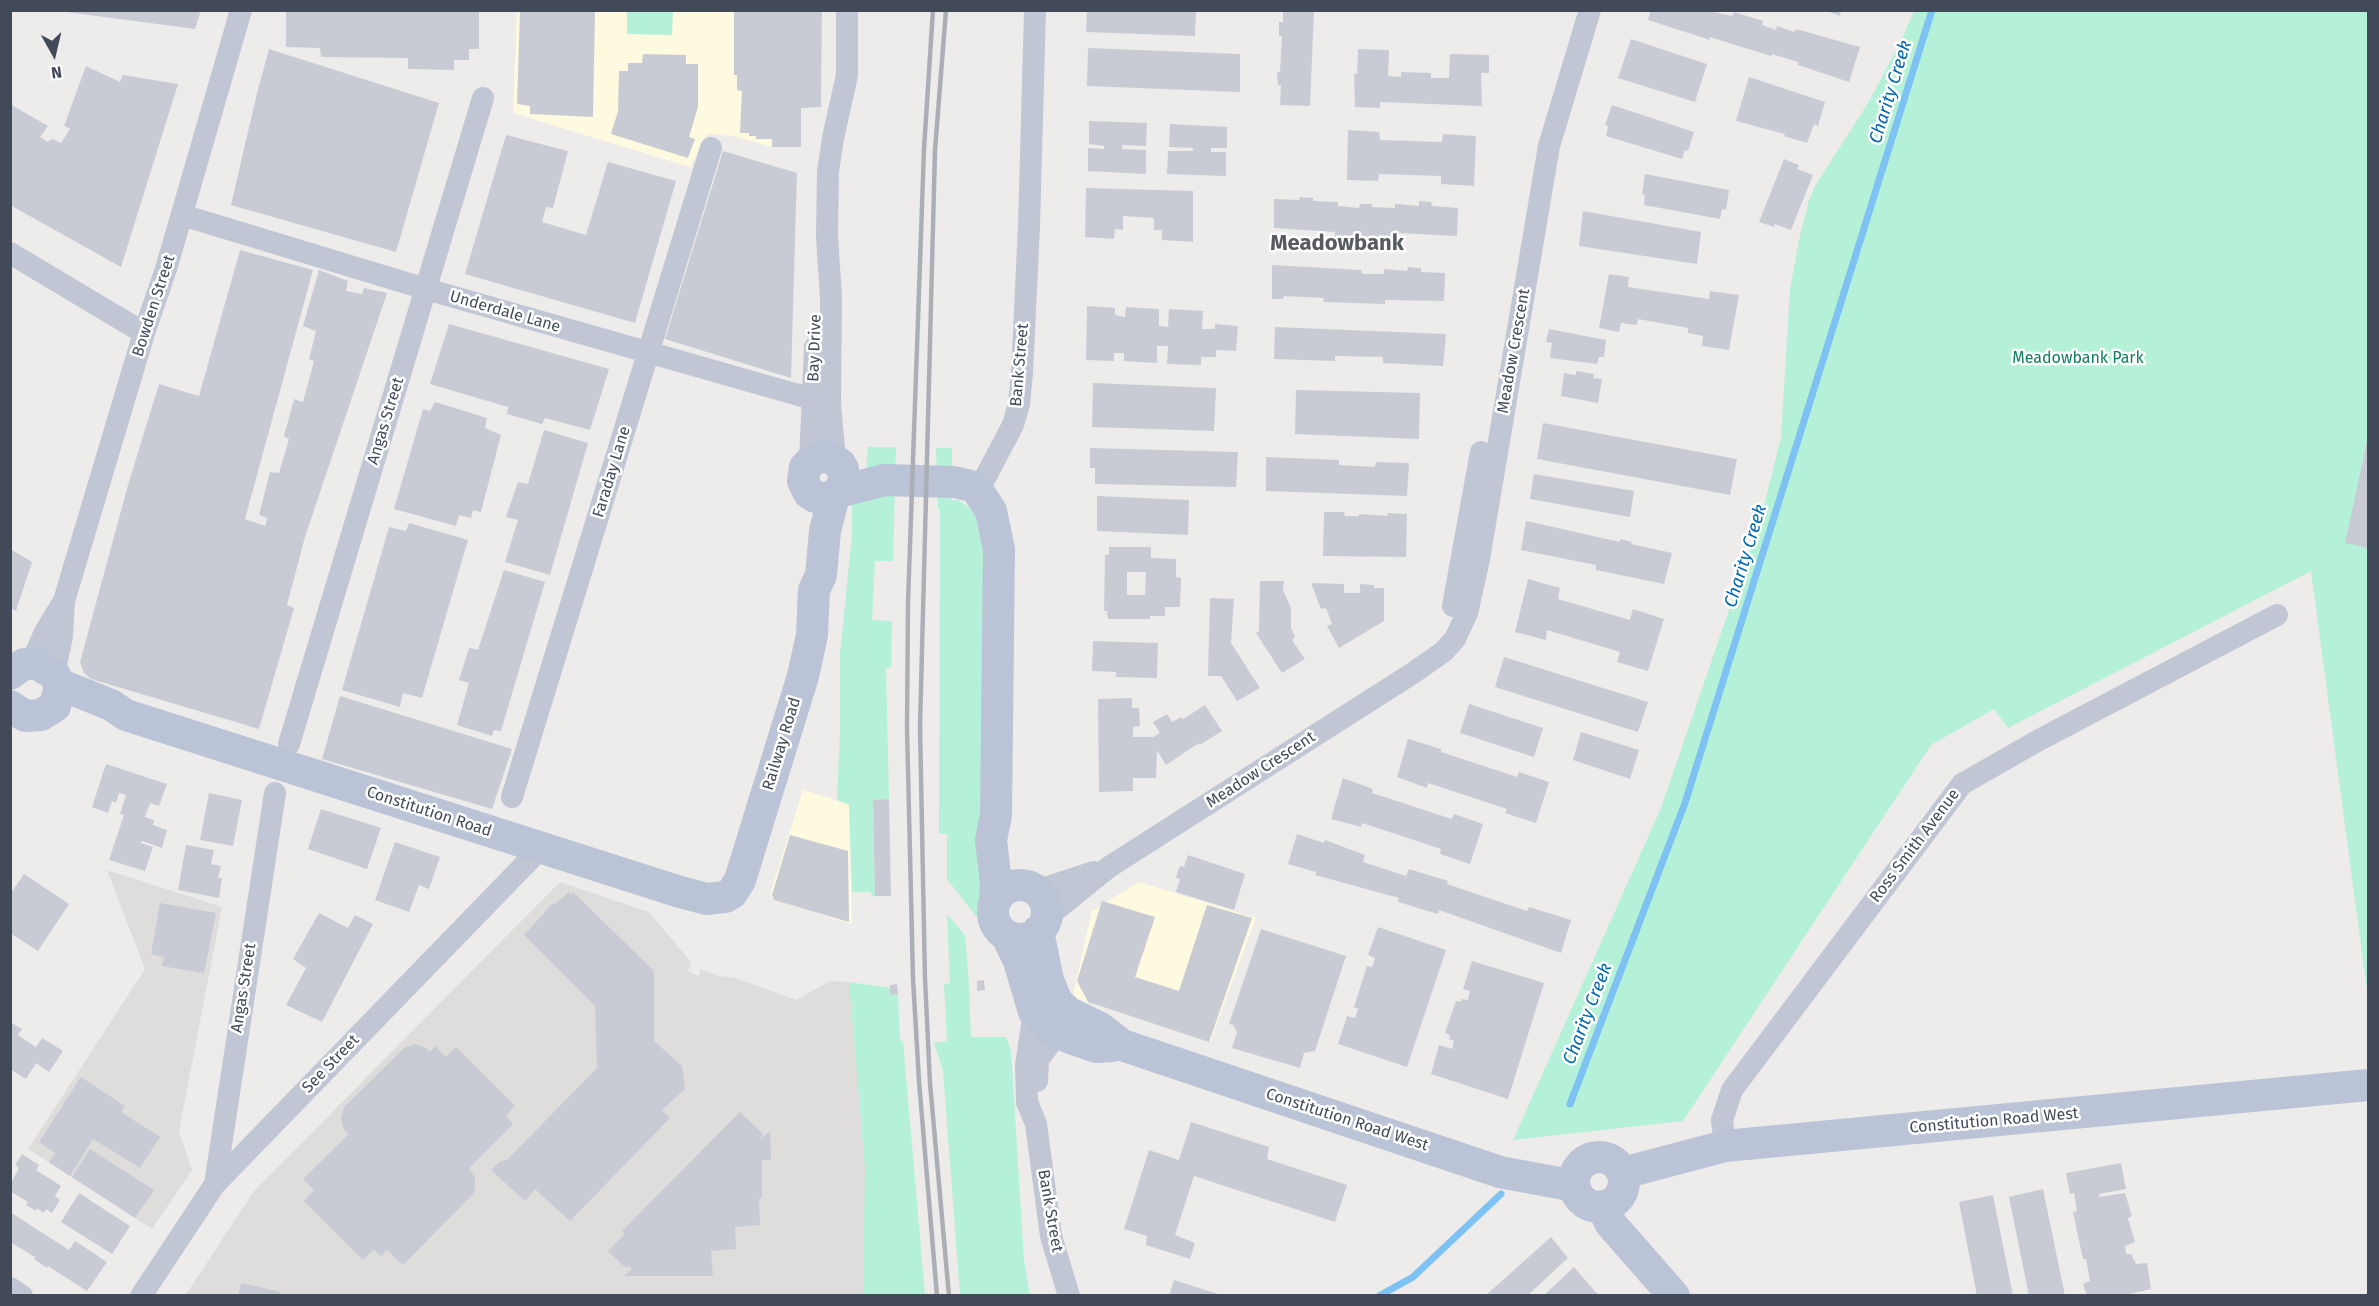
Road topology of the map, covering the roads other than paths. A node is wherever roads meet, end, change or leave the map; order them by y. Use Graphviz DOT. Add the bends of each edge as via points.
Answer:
graph roads {
  1 [pos="241,10"];
  2 [pos="847,10"];
  3 [pos="1035,10"];
  4 [pos="1578,10"];
  5 [pos="1590,10"];
  6 [pos="483,98"];
  7 [pos="711,148"];
  8 [pos="182,215"];
  9 [pos="10,253"];
  10 [pos="426,289"];
  11 [pos="144,333"];
  12 [pos="648,353"];
  13 [pos="822,402"];
  14 [pos="842,478"];
  15 [pos="966,487"];
  16 [pos="2277,615"];
  17 [pos="1413,673"];
  18 [pos="29,689"];
  19 [pos="290,744"];
  20 [pos="275,793"];
  21 [pos="512,797"];
  22 [pos="541,848"];
  23 [pos="732,892"];
  24 [pos="1027,905"];
  25 [pos="1053,1014"];
  26 [pos="2368,1085"];
  27 [pos="1725,1146"];
  28 [pos="1623,1173"];
  29 [pos="215,1184"];
  30 [pos="1575,1186"];
  31 [pos="1602,1206"];
  32 [pos="10,1288"];
  33 [pos="22,1296"];
  34 [pos="141,1296"];
  35 [pos="1069,1296"];
  36 [pos="1674,1296"];
  1 -- 8 [label="street, Bowden Street"];
  2 -- 13 [label="street, Bay Drive" via="847,75 828,172 831,298"];
  3 -- 15 [label="street, Bank Street" via="1018,404 1013,425"];
  4 -- 17 [label="street, Meadow Crescent" via="1537,146 1452,611 1444,630"];
  5 -- 17 [label="street, Meadow Crescent" via="1549,146 1467,613 1455,639"];
  6 -- 10 [label="street, Angas Street"];
  7 -- 12 [label="street, Faraday Lane"];
  8 -- 10 [label="street, Underdale Lane"];
  8 -- 11 [label="street, Bowden Street"];
  9 -- 11 [label="street"];
  10 -- 12 [label="street, Underdale Lane"];
  10 -- 19 [label="street, Angas Street"];
  11 -- 18 [label="street, Bowden Street" via="64,601 45,632"];
  12 -- 13 [label="street, Underdale Lane"];
  12 -- 21 [label="street, Faraday Lane"];
  13 -- 14 [label="street, Bay Drive"];
  14 -- 15 [label="main road"];
  14 -- 23 [label="main road, Railway Road" via="806,576 814,590 812,635 803,676 740,880"];
  15 -- 24 [label="main road" via="991,511 999,549 996,814 991,840 996,883"];
  16 -- 27 [label="street, Ross Smith Avenue" via="1962,784 1732,1090 1722,1120"];
  17 -- 24 [label="street, Meadow Crescent" via="1109,867"];
  18 -- 22 [label="main road, Constitution Road" via="111,705 126,715"];
  20 -- 29 [label="street, Angas Street"];
  22 -- 23 [label="main road, Constitution Road" via="698,897 717,899"];
  22 -- 29 [label="street, See Street"];
  24 -- 25 [label="main road" via="1048,980"];
  24 -- 25 [label="main road" via="1022,939 1007,936"];
  25 -- 30 [label="main road, Constitution Road West" via="1070,1038 1096,1047 1122,1045 1500,1172"];
  25 -- 35 [label="street, Bank Street" via="1049,1045 1038,1060 1036,1125 1051,1236"];
  26 -- 27 [label="main road, Constitution Road West"];
  27 -- 28 [label="main road, Constitution Road West"];
  28 -- 30 [label="main road" via="1611,1160 1593,1157 1578,1168"];
  28 -- 31 [label="main road" via="1620,1195"];
  29 -- 34 [label="street, See Street"];
  30 -- 31 [label="main road" via="1584,1201"];
  31 -- 36 [label="main road" via="1611,1224"];
  32 -- 33 [label="street"];
}
